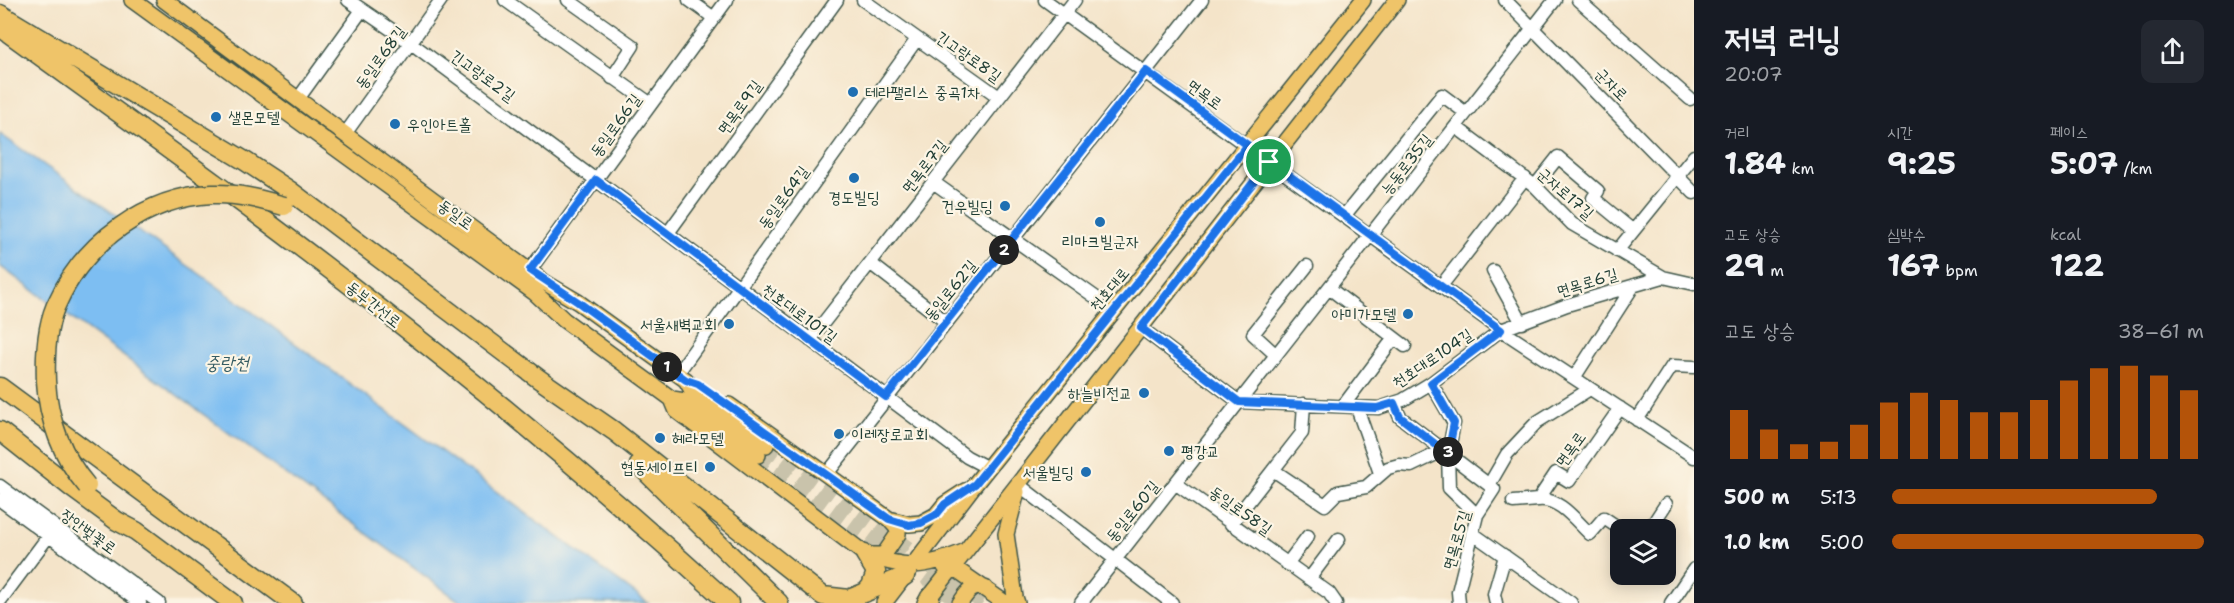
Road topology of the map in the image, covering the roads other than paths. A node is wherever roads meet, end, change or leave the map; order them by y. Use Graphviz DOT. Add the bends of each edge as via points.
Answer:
graph roads {
  1 [pos="164,0"];
  2 [pos="348,0"];
  3 [pos="441,0"];
  4 [pos="505,0"];
  5 [pos="568,0"];
  6 [pos="689,0"];
  7 [pos="728,0"];
  8 [pos="837,0"];
  9 [pos="862,0"];
  10 [pos="1046,0"];
  11 [pos="1075,0"];
  12 [pos="1202,0"];
  13 [pos="1363,0"];
  14 [pos="1397,0"];
  15 [pos="1505,0"];
  16 [pos="1555,0"];
  17 [pos="1578,0"];
  18 [pos="138,2"];
  19 [pos="362,10"];
  20 [pos="0,14"];
  21 [pos="1065,14"];
  22 [pos="714,18"];
  23 [pos="0,27"];
  24 [pos="1533,28"];
  25 [pos="917,39"];
  26 [pos="411,43"];
  27 [pos="193,46"];
  28 [pos="227,46"];
  29 [pos="1146,71"];
  30 [pos="612,78"];
  31 [pos="999,97"];
  32 [pos="298,99"];
  33 [pos="1690,99"];
  34 [pos="651,105"];
  35 [pos="1466,113"];
  36 [pos="1456,127"];
  37 [pos="345,134"];
  38 [pos="1247,146"];
  39 [pos="1694,156"];
  40 [pos="1269,162"];
  41 [pos="1679,175"];
  42 [pos="596,180"];
  43 [pos="933,182"];
  44 [pos="1530,182"];
  45 [pos="1694,193"];
  46 [pos="1344,216"];
  47 [pos="1634,231"];
  48 [pos="668,233"];
  49 [pos="1370,235"];
  50 [pos="350,238"];
  51 [pos="1013,238"];
  52 [pos="1617,251"];
  53 [pos="870,262"];
  54 [pos="1307,266"];
  55 [pos="530,270"];
  56 [pos="1493,271"];
  57 [pos="1663,277"];
  58 [pos="1694,284"];
  59 [pos="1634,285"];
  60 [pos="1441,286"];
  61 [pos="738,288"];
  62 [pos="1329,288"];
  63 [pos="1098,299"];
  64 [pos="946,322"];
  65 [pos="1522,323"];
  66 [pos="1141,328"];
  67 [pos="1501,330"];
  68 [pos="1394,338"];
  69 [pos="810,340"];
  70 [pos="1405,346"];
  71 [pos="1276,355"];
  72 [pos="1694,366"];
  73 [pos="682,377"];
  74 [pos="1574,378"];
  75 [pos="1431,383"];
  76 [pos="0,387"];
  77 [pos="1590,388"];
  78 [pos="886,397"];
  79 [pos="672,399"];
  80 [pos="1239,402"];
  81 [pos="1394,403"];
  82 [pos="1305,404"];
  83 [pos="1343,406"];
  84 [pos="1357,408"];
  85 [pos="1620,408"];
  86 [pos="583,412"];
  87 [pos="1637,420"];
  88 [pos="0,431"];
  89 [pos="1448,454"];
  90 [pos="1694,457"];
  91 [pos="988,468"];
  92 [pos="1273,470"];
  93 [pos="1380,473"];
  94 [pos="826,475"];
  95 [pos="1175,483"];
  96 [pos="975,484"];
  97 [pos="1019,485"];
  98 [pos="0,486"];
  99 [pos="1492,487"];
  100 [pos="0,500"];
  101 [pos="1538,500"];
  102 [pos="1513,502"];
  103 [pos="1666,504"];
  104 [pos="1477,514"];
  105 [pos="889,519"];
  106 [pos="1656,519"];
  107 [pos="1610,522"];
  108 [pos="1231,524"];
  109 [pos="136,531"];
  110 [pos="52,532"];
  111 [pos="1472,533"];
  112 [pos="1308,536"];
  113 [pos="1339,538"];
  114 [pos="967,550"];
  115 [pos="865,554"];
  116 [pos="1505,556"];
  117 [pos="1115,559"];
  118 [pos="1287,564"];
  119 [pos="953,567"];
  120 [pos="1694,569"];
  121 [pos="909,571"];
  122 [pos="1309,579"];
  123 [pos="985,588"];
  124 [pos="865,593"];
  125 [pos="0,601"];
  126 [pos="927,601"];
  127 [pos="1675,601"];
  128 [pos="140,603"];
  129 [pos="159,603"];
  130 [pos="233,603"];
  131 [pos="293,603"];
  132 [pos="729,603"];
  133 [pos="779,603"];
  134 [pos="884,603"];
  135 [pos="960,603"];
  136 [pos="1005,603"];
  137 [pos="1017,603"];
  138 [pos="1081,603"];
  139 [pos="1172,603"];
  140 [pos="1336,603"];
  141 [pos="1459,603"];
  142 [pos="1496,603"];
  143 [pos="1571,603"];
  1 -- 28 [label="main road, 동일로"];
  2 -- 19 [label="street, 긴고랑로2길"];
  3 -- 26 [label="street, 동일로68길"];
  4 -- 30 [label="street"];
  5 -- 30 [label="street" via="633,46"];
  6 -- 22 [label="street"];
  7 -- 22 [label="street, 동일로66길"];
  8 -- 48 [label="street, 면목로9길"];
  9 -- 25 [label="street, 긴고랑로8길"];
  10 -- 21 [label="street, 면목로"];
  11 -- 21 [label="street, 면목로7길"];
  12 -- 29 [label="street, 동일로62길"];
  13 -- 38 [label="main road, 천호대로"];
  14 -- 40 [label="main road"];
  15 -- 24 [label="street, 군자로"];
  16 -- 24 [label="street, 능동로35길"];
  17 -- 33 [label="street"];
  18 -- 27 [label="main road, 동일로"];
  19 -- 26 [label="street, 긴고랑로2길"];
  19 -- 32 [label="street"];
  20 -- 50 [label="highway" via="245,161"];
  21 -- 29 [label="street, 면목로"];
  21 -- 31 [label="street, 면목로7길"];
  22 -- 34 [label="street, 동일로66길"];
  23 -- 132 [label="highway, 동부간선로" via="368,299 524,425"];
  24 -- 35 [label="street, 능동로35길"];
  24 -- 41 [label="street, 군자로"];
  25 -- 31 [label="street, 긴고랑로8길"];
  25 -- 61 [label="street, 동일로64길"];
  26 -- 37 [label="street, 동일로68길"];
  26 -- 42 [label="street, 긴고랑로2길"];
  27 -- 28 [label="main road" via="194,34 208,43"];
  27 -- 79 [label="main road, 동일로" via="535,293 564,320"];
  28 -- 32 [label="main road, 동일로"];
  29 -- 38 [label="street, 면목로"];
  29 -- 51 [label="street, 동일로62길"];
  30 -- 34 [label="street"];
  31 -- 43 [label="street, 면목로7길"];
  32 -- 37 [label="main road, 동일로"];
  34 -- 42 [label="street, 동일로66길"];
  35 -- 36 [label="street, 능동로35길"];
  35 -- 46 [label="street" via="1442,95"];
  36 -- 44 [label="street, 군자로17길"];
  36 -- 49 [label="street, 능동로35길"];
  37 -- 55 [label="main road, 동일로"];
  38 -- 40 [label="street, 면목로"];
  38 -- 91 [label="main road, 천호대로"];
  39 -- 41 [label="street"];
  40 -- 46 [label="street, 면목로"];
  40 -- 66 [label="main road"];
  41 -- 45 [label="street, 군자로"];
  41 -- 47 [label="street"];
  42 -- 48 [label="street, 천호대로101길"];
  42 -- 55 [label="street, 동일로66길"];
  43 -- 51 [label="street"];
  43 -- 53 [label="street, 면목로7길"];
  44 -- 47 [label="street" via="1558,157 1598,191 1593,198"];
  44 -- 52 [label="street, 군자로17길" via="1572,224"];
  44 -- 60 [label="street"];
  46 -- 49 [label="street, 면목로"];
  47 -- 52 [label="street"];
  48 -- 61 [label="street, 천호대로101길"];
  49 -- 60 [label="street, 면목로"];
  49 -- 62 [label="street, 동일로60길"];
  50 -- 86 [label="highway"];
  50 -- 109 [label="highway, bridge" via="284,206 258,198 212,194 178,199 130,220 77,269 57,301 51,320 46,371 48,404 70,462 87,486"];
  51 -- 63 [label="street"];
  51 -- 64 [label="street, 동일로62길"];
  52 -- 57 [label="street, 군자로17길"];
  53 -- 64 [label="street"];
  53 -- 69 [label="street, 면목로7길"];
  54 -- 71 [label="street" via="1253,333"];
  55 -- 73 [label="main road, 동일로"];
  56 -- 65 [label="street"];
  57 -- 58 [label="street, 군자로17길"];
  57 -- 59 [label="street, 면목로6길"];
  59 -- 65 [label="street, 면목로6길" via="1566,304"];
  59 -- 74 [label="street"];
  60 -- 67 [label="street, 면목로"];
  61 -- 69 [label="street, 천호대로101길"];
  61 -- 73 [label="street, 동일로64길"];
  62 -- 68 [label="street"];
  62 -- 71 [label="street, 동일로60길"];
  64 -- 78 [label="street, 동일로62길"];
  65 -- 67 [label="street, 면목로6길"];
  66 -- 80 [label="street"];
  66 -- 97 [label="main road"];
  67 -- 74 [label="street, 면목로"];
  67 -- 75 [label="street, 천호대로104길"];
  68 -- 70 [label="street"];
  68 -- 83 [label="street, 천호대로104길"];
  69 -- 78 [label="street, 천호대로101길"];
  71 -- 80 [label="street, 동일로60길"];
  72 -- 87 [label="street" via="1672,366"];
  73 -- 79 [label="main road, 동일로" via="693,392 762,450 685,401"];
  73 -- 94 [label="main road" via="698,384"];
  74 -- 77 [label="street, 면목로"];
  75 -- 81 [label="street, 천호대로104길"];
  75 -- 89 [label="street" via="1454,423"];
  76 -- 131 [label="highway"];
  77 -- 85 [label="street, 면목로"];
  77 -- 99 [label="street, 면목로5길" via="1537,422 1507,454"];
  78 -- 91 [label="street, 천호대로101길"];
  78 -- 94 [label="street, 동일로62길"];
  79 -- 115 [label="main road" via="677,411"];
  80 -- 82 [label="street, 천호대로104길"];
  80 -- 95 [label="street, 동일로60길"];
  81 -- 84 [label="street, 천호대로104길"];
  81 -- 89 [label="street" via="1400,417"];
  82 -- 83 [label="street, 천호대로104길"];
  82 -- 92 [label="street" via="1303,432"];
  83 -- 84 [label="street, 천호대로104길"];
  84 -- 93 [label="street"];
  85 -- 87 [label="street, 면목로"];
  85 -- 101 [label="street, 면목로" via="1569,481 1556,473"];
  86 -- 124 [label="highway" via="614,431 816,592 836,599"];
  86 -- 133 [label="highway"];
  87 -- 90 [label="street, 면목로"];
  88 -- 109 [label="highway" via="72,488"];
  89 -- 93 [label="street" via="1436,454 1413,466 1399,465"];
  89 -- 99 [label="street"];
  89 -- 104 [label="street" via="1449,488"];
  91 -- 96 [label="main road, 천호대로"];
  92 -- 93 [label="street" via="1325,505 1338,492 1366,487"];
  92 -- 108 [label="street"];
  94 -- 105 [label="main road"];
  95 -- 108 [label="street, 동일로58길"];
  95 -- 117 [label="street, 동일로60길"];
  96 -- 105 [label="main road" via="921,523 909,525"];
  96 -- 121 [label="main road, 천호대로"];
  97 -- 114 [label="main road"];
  97 -- 117 [label="street"];
  97 -- 137 [label="main road" via="1006,534"];
  98 -- 110 [label="street, 장안벚꽃로"];
  99 -- 104 [label="street, 면목로5길"];
  100 -- 110 [label="street, 장안벚꽃로"];
  101 -- 102 [label="street"];
  101 -- 107 [label="street" via="1560,505 1590,534 1604,518"];
  103 -- 106 [label="street"];
  104 -- 111 [label="street, 면목로5길"];
  105 -- 115 [label="main road" via="898,534 881,555"];
  108 -- 118 [label="street, 동일로58길"];
  109 -- 130 [label="highway"];
  110 -- 125 [label="street"];
  110 -- 128 [label="street, 장안벚꽃로"];
  110 -- 129 [label="street, 장안벚꽃로"];
  111 -- 116 [label="street"];
  111 -- 141 [label="street, 면목로5길"];
  112 -- 118 [label="street"];
  113 -- 122 [label="street"];
  114 -- 119 [label="main road"];
  114 -- 121 [label="main road"];
  115 -- 121 [label="main road"];
  115 -- 124 [label="highway" via="876,572"];
  116 -- 142 [label="street" via="1494,594"];
  116 -- 143 [label="street"];
  117 -- 138 [label="street, 동일로60길"];
  117 -- 139 [label="street"];
  118 -- 122 [label="street, 동일로58길"];
  119 -- 121 [label="main road"];
  119 -- 123 [label="main road"];
  119 -- 126 [label="main road"];
  120 -- 127 [label="street"];
  121 -- 124 [label="highway"];
  121 -- 134 [label="main road, 천호대로"];
  122 -- 140 [label="street, 동일로58길" via="1332,595"];
  123 -- 135 [label="main road" via="970,589"];
  123 -- 136 [label="main road"];
}
